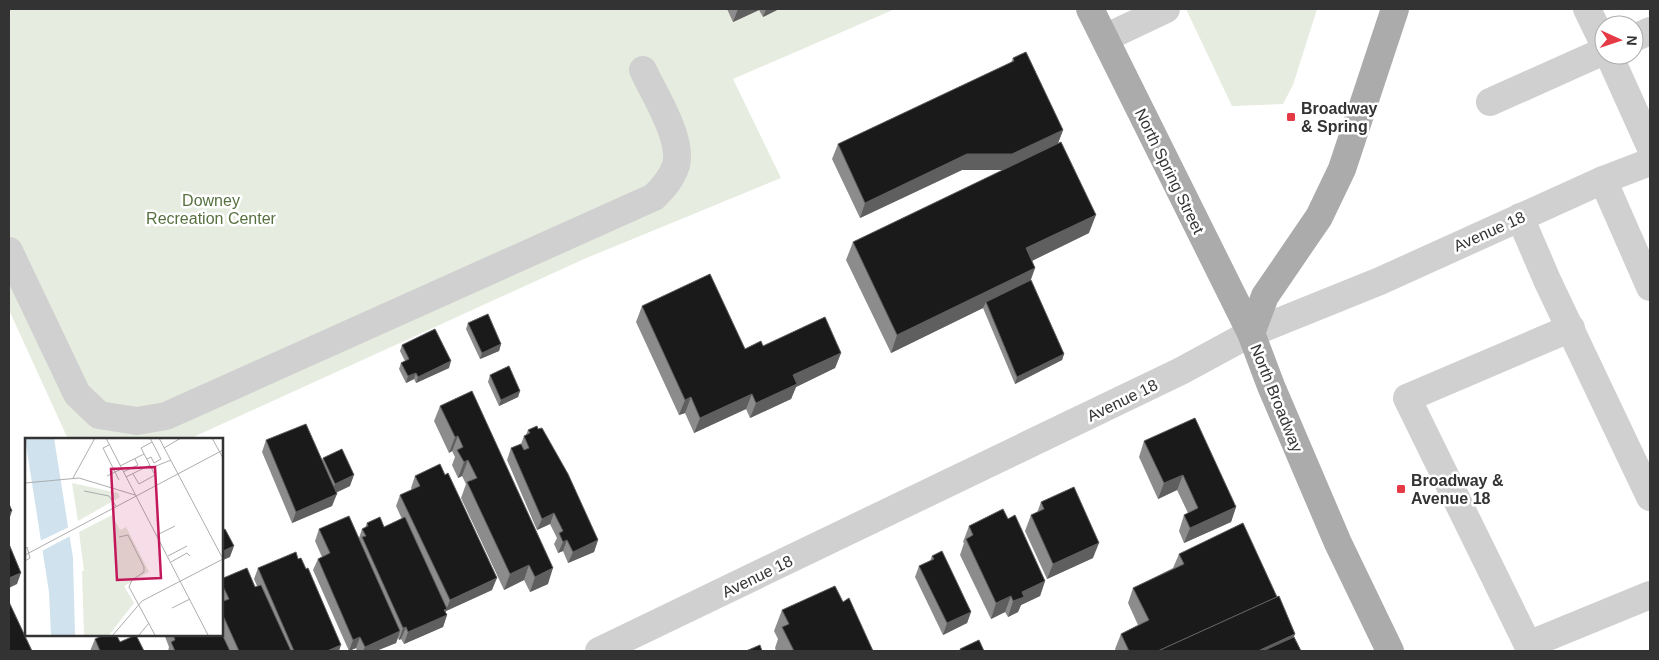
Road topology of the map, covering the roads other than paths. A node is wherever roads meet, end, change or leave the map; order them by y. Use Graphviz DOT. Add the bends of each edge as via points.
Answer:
graph roads {
  1 [pos="1090,9"];
  2 [pos="1166,9"];
  3 [pos="1395,9"];
  4 [pos="1587,9"];
  5 [pos="1594,23"];
  6 [pos="1105,38"];
  7 [pos="1594,55"];
  8 [pos="1614,65"];
  9 [pos="643,70"];
  10 [pos="1490,102"];
  11 [pos="1650,146"];
  12 [pos="1650,162"];
  13 [pos="1603,180"];
  14 [pos="1520,217"];
  15 [pos="9,251"];
  16 [pos="1650,287"];
  17 [pos="1571,328"];
  18 [pos="1251,333"];
  19 [pos="1650,497"];
  20 [pos="1648,604"];
  21 [pos="644,642"];
  22 [pos="599,651"];
  23 [pos="1390,651"];
  1 -- 6 [label="main road, North Spring Street"];
  2 -- 6 [label="street"];
  3 -- 18 [label="main road, North Broadway" via="1342,169 1319,217 1266,296"];
  4 -- 5 [label="street"];
  6 -- 18 [label="main road, North Spring Street"];
  7 -- 10 [label="street"];
  8 -- 11 [label="street"];
  9 -- 15 [label="street" via="676,140 676,163 669,181 654,197 166,416 137,421 99,415 77,394"];
  12 -- 13 [label="street, Avenue 18"];
  13 -- 14 [label="street, Avenue 18"];
  13 -- 16 [label="street"];
  14 -- 17 [label="street"];
  14 -- 18 [label="street, Avenue 18" via="1380,281"];
  17 -- 19 [label="street"];
  17 -- 20 [label="street" via="1408,398 1528,645"];
  18 -- 21 [label="street, Avenue 18"];
  18 -- 23 [label="main road, North Broadway" via="1338,543"];
  21 -- 22 [label="street, Avenue 18"];
}
